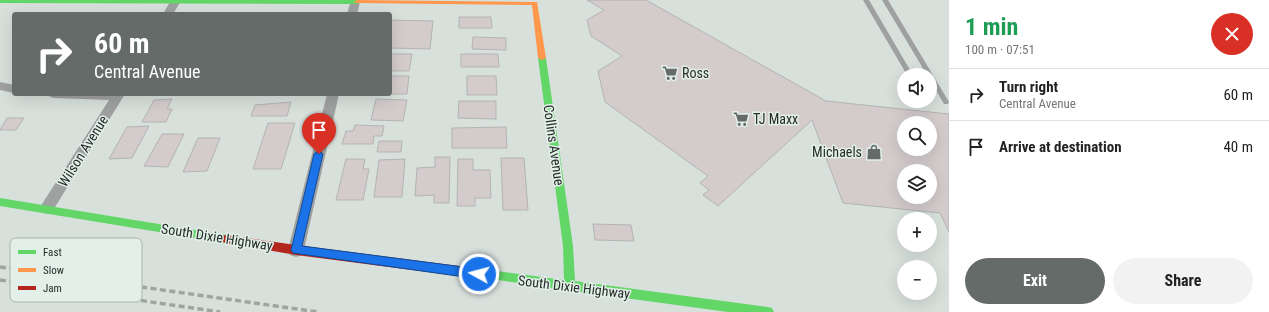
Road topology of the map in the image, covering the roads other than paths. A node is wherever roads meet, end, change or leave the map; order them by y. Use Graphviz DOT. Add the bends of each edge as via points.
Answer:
graph roads {
  1 [pos="866,0"];
  2 [pos="885,0"];
  3 [pos="0,1"];
  4 [pos="176,2"];
  5 [pos="355,2"];
  6 [pos="169,12"];
  7 [pos="352,12"];
  8 [pos="906,68"];
  9 [pos="0,86"];
  10 [pos="12,89"];
  11 [pos="117,96"];
  12 [pos="333,96"];
  13 [pos="946,102"];
  14 [pos="0,202"];
  15 [pos="47,208"];
  16 [pos="296,250"];
  17 [pos="570,286"];
  18 [pos="768,312"];
  1 -- 8 [label="lane"];
  2 -- 13 [label="lane"];
  3 -- 4 [label="street"];
  4 -- 5 [label="street"];
  4 -- 6 [label="street"];
  5 -- 7 [label="street"];
  5 -- 17 [label="street, Collins Avenue" via="535,3 568,246"];
  9 -- 10 [label="street"];
  11 -- 15 [label="street, Wilson Avenue"];
  12 -- 16 [label="street"];
  14 -- 15 [label="street, South Dixie Highway"];
  15 -- 16 [label="street, South Dixie Highway"];
  16 -- 17 [label="street, South Dixie Highway"];
  17 -- 18 [label="street, South Dixie Highway"];
}
